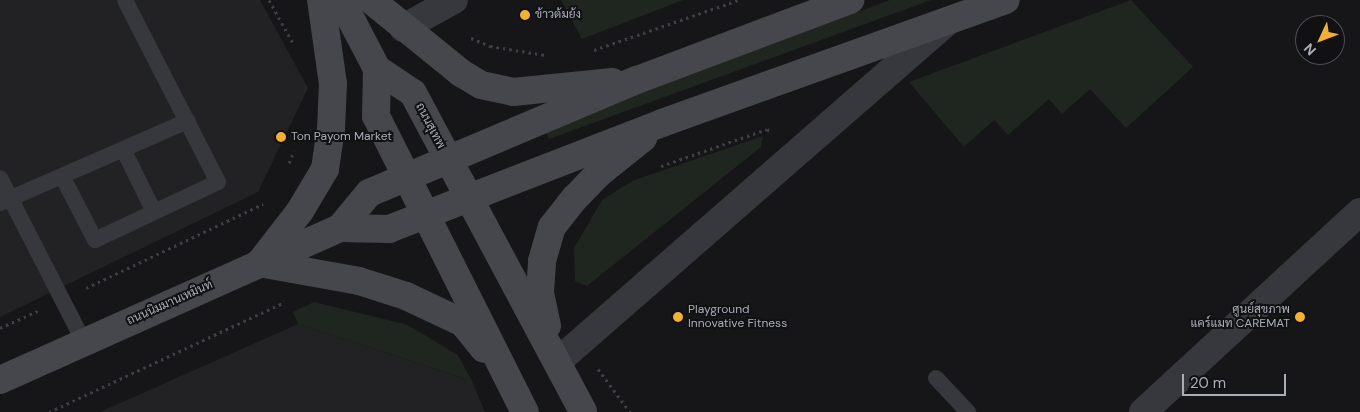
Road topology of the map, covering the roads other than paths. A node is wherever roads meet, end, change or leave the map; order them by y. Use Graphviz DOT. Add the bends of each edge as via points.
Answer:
graph roads {
  1 [pos="125,0"];
  2 [pos="321,0"];
  3 [pos="341,0"];
  4 [pos="371,0"];
  5 [pos="850,0"];
  6 [pos="1006,0"];
  7 [pos="442,6"];
  8 [pos="948,21"];
  9 [pos="403,28"];
  10 [pos="377,68"];
  11 [pos="637,80"];
  12 [pos="188,121"];
  13 [pos="662,123"];
  14 [pos="123,149"];
  15 [pos="449,160"];
  16 [pos="62,176"];
  17 [pos="0,178"];
  18 [pos="407,178"];
  19 [pos="468,197"];
  20 [pos="6,200"];
  21 [pos="154,212"];
  22 [pos="1360,212"];
  23 [pos="426,214"];
  24 [pos="340,228"];
  25 [pos="260,263"];
  26 [pos="84,342"];
  27 [pos="555,357"];
  28 [pos="936,378"];
  29 [pos="0,380"];
  30 [pos="512,383"];
  31 [pos="525,412"];
  32 [pos="583,412"];
  33 [pos="968,412"];
  34 [pos="1143,412"];
  1 -- 12 [label="lane"];
  2 -- 25 [label="main road" via="333,84 325,169 300,211"];
  3 -- 10 [label="main road, ถนนสุเทพ"];
  4 -- 9 [label="main road"];
  5 -- 11 [label="main road"];
  6 -- 8 [label="main road"];
  7 -- 9 [label="street"];
  8 -- 13 [label="main road"];
  8 -- 27 [label="street"];
  9 -- 11 [label="main road" via="461,73 487,87 513,92"];
  10 -- 15 [label="main road, ถนนสุเทพ" via="413,93"];
  10 -- 18 [label="main road, ถนนสุเทพ" via="376,116"];
  11 -- 15 [label="main road"];
  12 -- 14 [label="lane"];
  12 -- 21 [label="lane" via="218,182"];
  13 -- 19 [label="main road"];
  13 -- 27 [label="main road" via="598,174 552,228 542,262 540,292"];
  14 -- 16 [label="lane"];
  14 -- 21 [label="lane"];
  15 -- 18 [label="main road"];
  15 -- 19 [label="main road, ถนนสุเทพ"];
  16 -- 20 [label="lane"];
  16 -- 21 [label="lane" via="95,240"];
  17 -- 20 [label="lane"];
  18 -- 23 [label="main road, ถนนสุเทพ"];
  18 -- 24 [label="main road" via="369,193"];
  19 -- 23 [label="main road"];
  19 -- 27 [label="main road, ถนนสุเทพ"];
  20 -- 26 [label="lane"];
  22 -- 34 [label="street"];
  23 -- 24 [label="main road" via="389,229"];
  23 -- 30 [label="main road, ถนนสุเทพ"];
  24 -- 25 [label="main road, ถนนนิมมานเหมินท์"];
  25 -- 26 [label="main road, ถนนนิมมานเหมินท์"];
  25 -- 30 [label="main road" via="358,281 463,323"];
  26 -- 29 [label="main road, ถนนนิมมานเหมินท์"];
  27 -- 32 [label="main road"];
  28 -- 33 [label="lane"];
  30 -- 31 [label="main road"];
}
